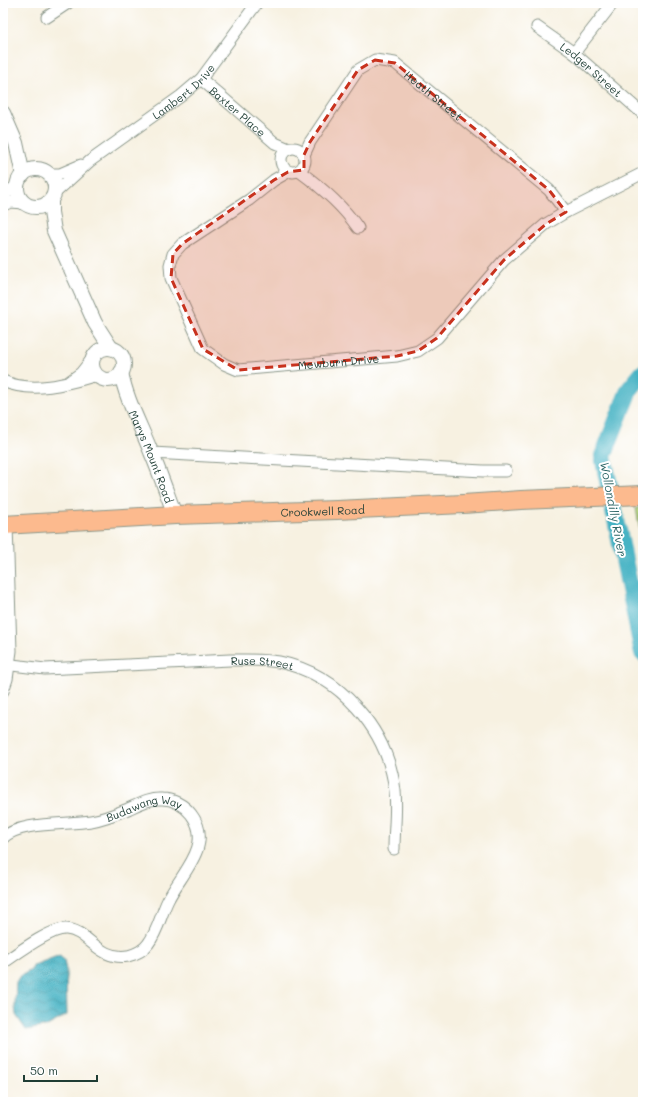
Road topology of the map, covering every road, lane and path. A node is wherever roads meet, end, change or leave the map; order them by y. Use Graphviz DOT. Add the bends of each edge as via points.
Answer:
graph roads {
  1 [pos="68,3"];
  2 [pos="257,3"];
  3 [pos="613,3"];
  4 [pos="47,16"];
  5 [pos="537,27"];
  6 [pos="574,53"];
  7 [pos="201,79"];
  8 [pos="3,113"];
  9 [pos="643,114"];
  10 [pos="16,143"];
  11 [pos="294,160"];
  12 [pos="90,161"];
  13 [pos="44,172"];
  14 [pos="643,173"];
  15 [pos="20,181"];
  16 [pos="3,195"];
  17 [pos="53,197"];
  18 [pos="3,205"];
  19 [pos="29,205"];
  20 [pos="566,212"];
  21 [pos="358,228"];
  22 [pos="54,231"];
  23 [pos="95,323"];
  24 [pos="111,348"];
  25 [pos="93,356"];
  26 [pos="121,372"];
  27 [pos="102,378"];
  28 [pos="3,381"];
  29 [pos="68,383"];
  30 [pos="128,397"];
  31 [pos="152,453"];
  32 [pos="506,471"];
  33 [pos="643,495"];
  34 [pos="175,515"];
  35 [pos="5,525"];
  36 [pos="3,627"];
  37 [pos="6,666"];
  38 [pos="3,691"];
  39 [pos="3,838"];
  40 [pos="394,849"];
  41 [pos="3,963"];
  1 -- 4 [label="street"];
  2 -- 7 [label="street, Lambert Drive"];
  3 -- 6 [label="street"];
  5 -- 6 [label="street, Ledger Street"];
  6 -- 9 [label="street, Ledger Street"];
  7 -- 11 [label="street, Baxter Place"];
  7 -- 12 [label="street, Lambert Drive"];
  8 -- 10 [label="street"];
  10 -- 13 [label="street" via="29,162"];
  10 -- 15 [label="street"];
  11 -- 20 [label="street, Heath Street" via="310,142 358,70 375,60 395,63 550,190"];
  11 -- 20 [label="street, Mewburn Drive" via="249,200 182,244 173,254 170,265 171,278 203,349 224,364 238,370 397,356 418,351 437,338 504,260 546,224"];
  11 -- 21 [label="street, Baxter Place" via="349,215"];
  12 -- 13 [label="street, Lambert Drive" via="60,174"];
  12 -- 17 [label="street, Lambert Drive"];
  13 -- 15 [label="street" via="32,170"];
  13 -- 17 [label="street" via="54,183"];
  14 -- 20 [label="street, Mewburn Drive"];
  15 -- 16 [label="street"];
  15 -- 19 [label="street" via="20,198"];
  17 -- 19 [label="street" via="46,205"];
  17 -- 22 [label="street" via="51,212"];
  18 -- 19 [label="street" via="11,202"];
  19 -- 22 [label="street"];
  22 -- 23 [label="street"];
  23 -- 24 [label="street"];
  23 -- 25 [label="street"];
  24 -- 25 [label="street" via="102,348"];
  24 -- 26 [label="street" via="123,357 124,368"];
  25 -- 27 [label="street" via="92,368"];
  25 -- 29 [label="street" via="81,372"];
  26 -- 27 [label="street" via="115,378"];
  26 -- 30 [label="street, Marys Mount Road"];
  27 -- 29 [label="street"];
  27 -- 30 [label="street, Marys Mount Road"];
  28 -- 29 [label="street" via="29,387"];
  30 -- 31 [label="street, Marys Mount Road"];
  31 -- 32 [label="street"];
  31 -- 34 [label="street, Marys Mount Road"];
  33 -- 34 [label="main road, Crookwell Road"];
  34 -- 35 [label="main road, Crookwell Road"];
  35 -- 37 [label="street" via="11,651"];
  36 -- 37 [label="street"];
  37 -- 38 [label="street" via="7,679"];
  37 -- 40 [label="street, Ruse Street" via="45,669 258,660 279,662 301,669 324,680 345,695 365,716 379,739 389,763 394,791"];
  39 -- 41 [label="street, Budawang Way" via="24,827 102,819 143,802 160,798 177,802 190,813 199,837 194,859 169,898 152,937 138,953 125,956 110,955 72,930 61,929 47,934"];
}
